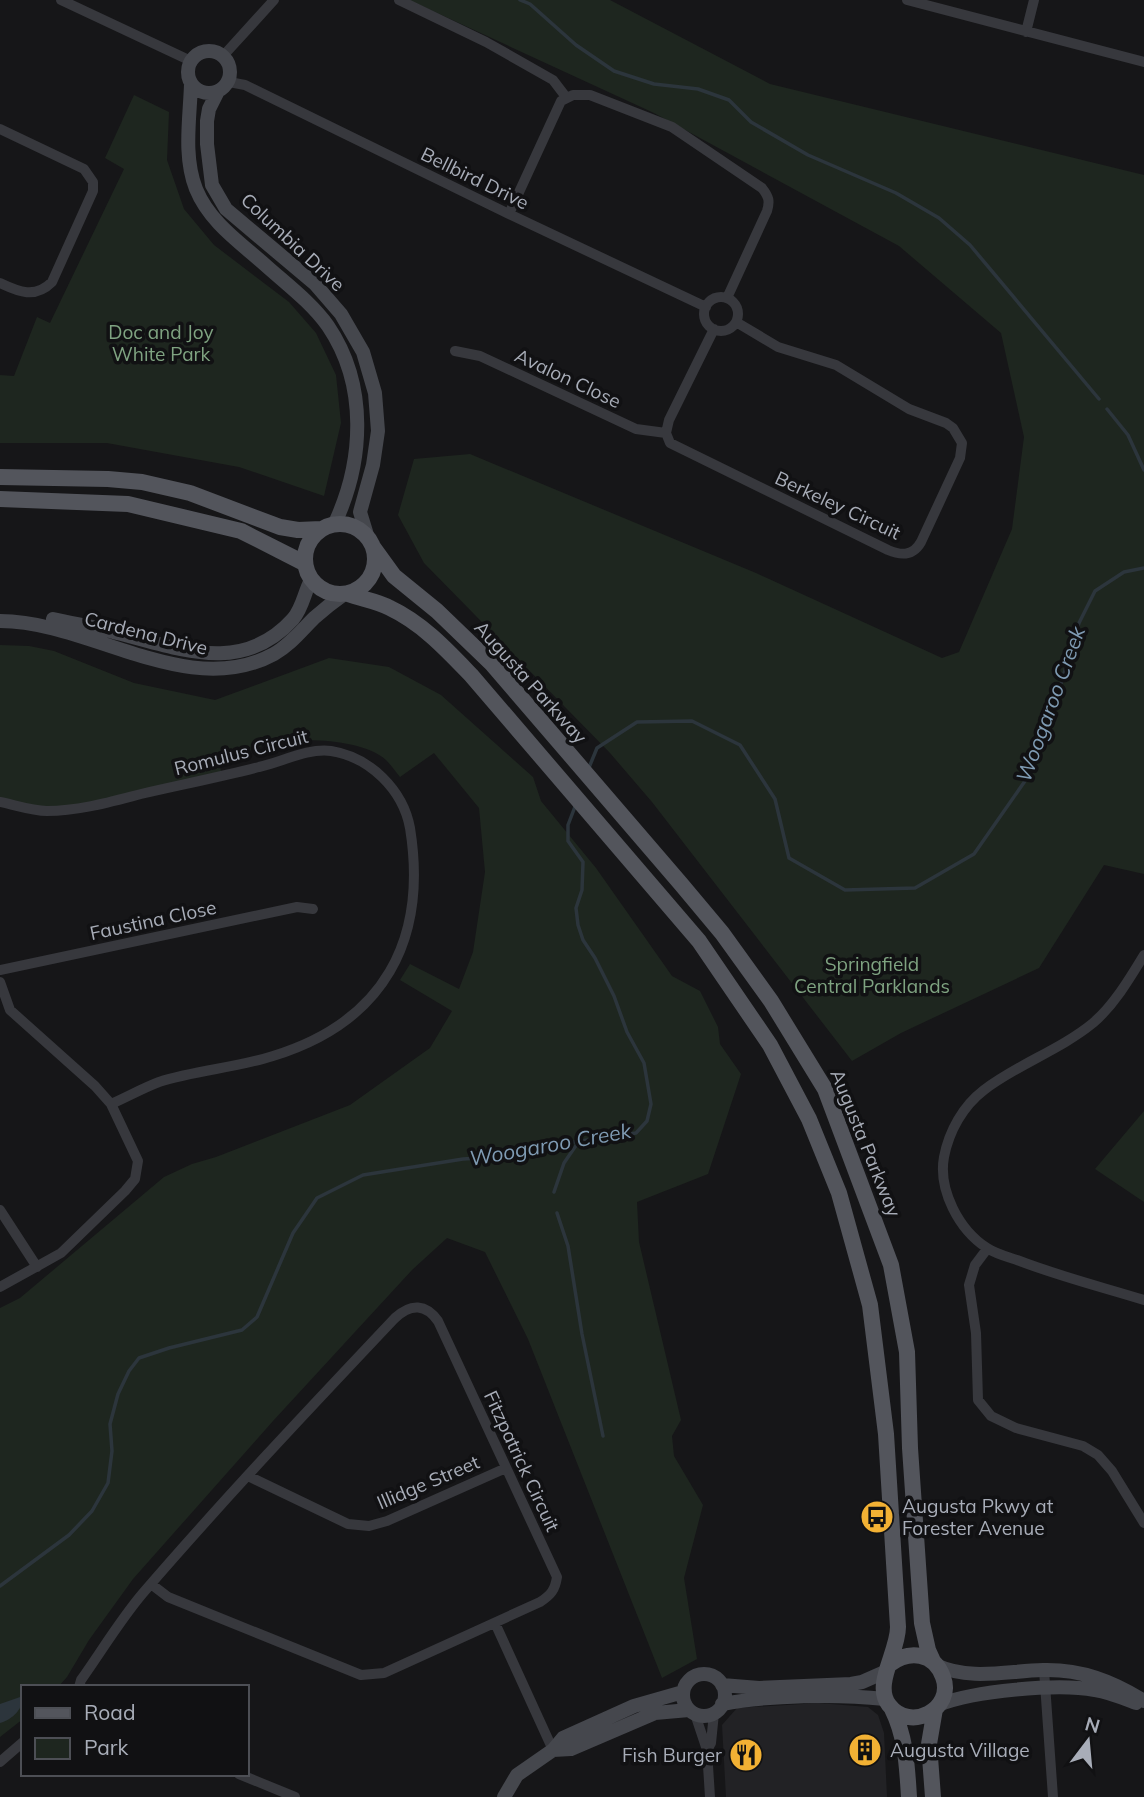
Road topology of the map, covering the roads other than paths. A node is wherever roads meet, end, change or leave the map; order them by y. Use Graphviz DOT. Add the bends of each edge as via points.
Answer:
graph roads {
  1 [pos="274,0"];
  2 [pos="399,0"];
  3 [pos="907,0"];
  4 [pos="1034,0"];
  5 [pos="64,1"];
  6 [pos="1026,32"];
  7 [pos="223,56"];
  8 [pos="191,61"];
  9 [pos="1144,62"];
  10 [pos="229,82"];
  11 [pos="191,84"];
  12 [pos="217,93"];
  13 [pos="566,97"];
  14 [pos="0,129"];
  15 [pos="509,214"];
  16 [pos="0,283"];
  17 [pos="727,298"];
  18 [pos="706,307"];
  19 [pos="736,322"];
  20 [pos="714,329"];
  21 [pos="455,351"];
  22 [pos="666,433"];
  23 [pos="0,477"];
  24 [pos="0,499"];
  25 [pos="328,527"];
  26 [pos="370,543"];
  27 [pos="304,563"];
  28 [pos="311,580"];
  29 [pos="346,594"];
  30 [pos="0,613"];
  31 [pos="0,621"];
  32 [pos="0,802"];
  33 [pos="313,909"];
  34 [pos="1144,955"];
  35 [pos="0,970"];
  36 [pos="0,982"];
  37 [pos="111,1104"];
  38 [pos="0,1210"];
  39 [pos="988,1249"];
  40 [pos="37,1266"];
  41 [pos="0,1287"];
  42 [pos="1144,1300"];
  43 [pos="506,1468"];
  44 [pos="248,1476"];
  45 [pos="1144,1523"];
  46 [pos="151,1584"];
  47 [pos="495,1623"];
  48 [pos="935,1663"];
  49 [pos="888,1668"];
  50 [pos="1044,1670"];
  51 [pos="80,1685"];
  52 [pos="722,1685"];
  53 [pos="1046,1688"];
  54 [pos="683,1692"];
  55 [pos="888,1704"];
  56 [pos="1144,1704"];
  57 [pos="937,1707"];
  58 [pos="718,1709"];
  59 [pos="692,1712"];
  60 [pos="21,1744"];
  61 [pos="707,1749"];
  62 [pos="553,1750"];
  63 [pos="0,1762"];
  64 [pos="244,1776"];
  65 [pos="295,1797"];
  66 [pos="504,1797"];
  67 [pos="710,1797"];
  68 [pos="909,1797"];
  69 [pos="933,1797"];
  70 [pos="1053,1797"];
  1 -- 7 [label="street"];
  2 -- 13 [label="street" via="486,41 553,80"];
  3 -- 6 [label="street"];
  4 -- 6 [label="street"];
  5 -- 8 [label="street"];
  6 -- 9 [label="street"];
  7 -- 8 [label="street" via="202,52"];
  7 -- 10 [label="street" via="230,68"];
  8 -- 11 [label="street"];
  10 -- 12 [label="street"];
  10 -- 15 [label="street, Bellbird Drive" via="245,85"];
  11 -- 12 [label="street" via="200,92"];
  11 -- 25 [label="street, Columbia Drive" via="188,145 197,191 214,220 302,297 328,326 347,362 356,398 355,458 342,508"];
  12 -- 26 [label="street, Columbia Drive" via="208,121 212,185 226,209 314,284 341,314 363,352 375,393 378,431 360,512"];
  13 -- 15 [label="street"];
  13 -- 17 [label="street" via="590,95 673,127 762,188 770,202"];
  14 -- 16 [label="street" via="84,169 93,182 91,199 52,282 37,293"];
  15 -- 18 [label="street, Bellbird Drive"];
  17 -- 18 [label="street" via="713,299"];
  17 -- 19 [label="street" via="736,307"];
  18 -- 20 [label="street" via="705,319"];
  19 -- 20 [label="street" via="726,330"];
  19 -- 22 [label="street, Berkeley Circuit" via="778,347 836,365 909,409 953,428 962,443 960,458 918,547 907,554 888,550 674,446"];
  20 -- 22 [label="street"];
  21 -- 22 [label="street, Avalon Close" via="480,356 636,429"];
  23 -- 25 [label="main road" via="142,482 190,493 280,527"];
  24 -- 27 [label="main road" via="128,504 242,531"];
  25 -- 26 [label="main road" via="353,527"];
  25 -- 27 [label="main road" via="308,544"];
  26 -- 29 [label="main road" via="374,570 359,589"];
  26 -- 48 [label="main road, Augusta Parkway" via="394,576 492,664 722,933 825,1089 891,1265 907,1352 922,1623"];
  27 -- 28 [label="main road"];
  28 -- 29 [label="main road" via="331,594"];
  28 -- 30 [label="street, Cardena Drive" via="303,604 277,632 258,644 216,654 183,651 37,616"];
  29 -- 31 [label="street, Cardena Drive" via="264,659 211,670 47,627"];
  29 -- 49 [label="main road, Augusta Parkway" via="390,608 422,628 471,675 699,941 750,1012 809,1119 839,1193 870,1305 880,1370 898,1627"];
  32 -- 37 [label="street, Romulus Circuit" via="44,811 82,808 331,751 374,770 390,785 408,818 415,871 413,909 402,949 360,1010 320,1038 273,1057 160,1082"];
  33 -- 35 [label="street, Faustina Close" via="297,907"];
  34 -- 39 [label="street" via="1095,1022 984,1090 956,1123 947,1142 944,1179 959,1219"];
  36 -- 37 [label="street" via="10,1010"];
  37 -- 40 [label="street" via="138,1161 135,1179 61,1252"];
  38 -- 40 [label="street"];
  39 -- 42 [label="street"];
  39 -- 45 [label="street" via="975,1265 969,1285 978,1400 991,1416 1016,1428 1083,1446 1098,1455"];
  40 -- 41 [label="street"];
  43 -- 44 [label="street, Illidge Street" via="369,1526 348,1524"];
  43 -- 44 [label="street, Fitzpatrick Circuit" via="438,1321 432,1312 418,1306 395,1318"];
  43 -- 47 [label="street, Fitzpatrick Circuit" via="557,1577 550,1596"];
  44 -- 46 [label="street, Fitzpatrick Circuit"];
  46 -- 47 [label="street, Fitzpatrick Circuit" via="168,1597 361,1675 384,1673"];
  46 -- 51 [label="street, Fitzpatrick Circuit"];
  47 -- 62 [label="street"];
  48 -- 49 [label="main road" via="925,1656 908,1655"];
  48 -- 50 [label="street" via="951,1672 972,1675"];
  48 -- 57 [label="main road" via="944,1680"];
  49 -- 52 [label="street" via="851,1684"];
  49 -- 55 [label="main road" via="883,1681"];
  50 -- 53 [label="street"];
  50 -- 56 [label="street" via="1094,1676 1118,1685"];
  52 -- 54 [label="street" via="712,1675 699,1674 688,1680"];
  52 -- 58 [label="street" via="724,1698"];
  53 -- 56 [label="street" via="1096,1690"];
  53 -- 57 [label="street" via="962,1697"];
  53 -- 70 [label="street"];
  54 -- 59 [label="street" via="685,1705"];
  54 -- 62 [label="street" via="634,1706 563,1738"];
  55 -- 57 [label="main road" via="917,1718"];
  55 -- 58 [label="street" via="852,1696 745,1700"];
  55 -- 68 [label="main road" via="905,1742"];
  57 -- 69 [label="main road" via="929,1744"];
  58 -- 59 [label="street" via="701,1716"];
  58 -- 61 [label="street"];
  59 -- 61 [label="street"];
  59 -- 62 [label="street" via="655,1713 571,1749"];
  60 -- 63 [label="street"];
  61 -- 67 [label="street"];
  62 -- 66 [label="street" via="517,1775"];
  64 -- 65 [label="street"];
}
